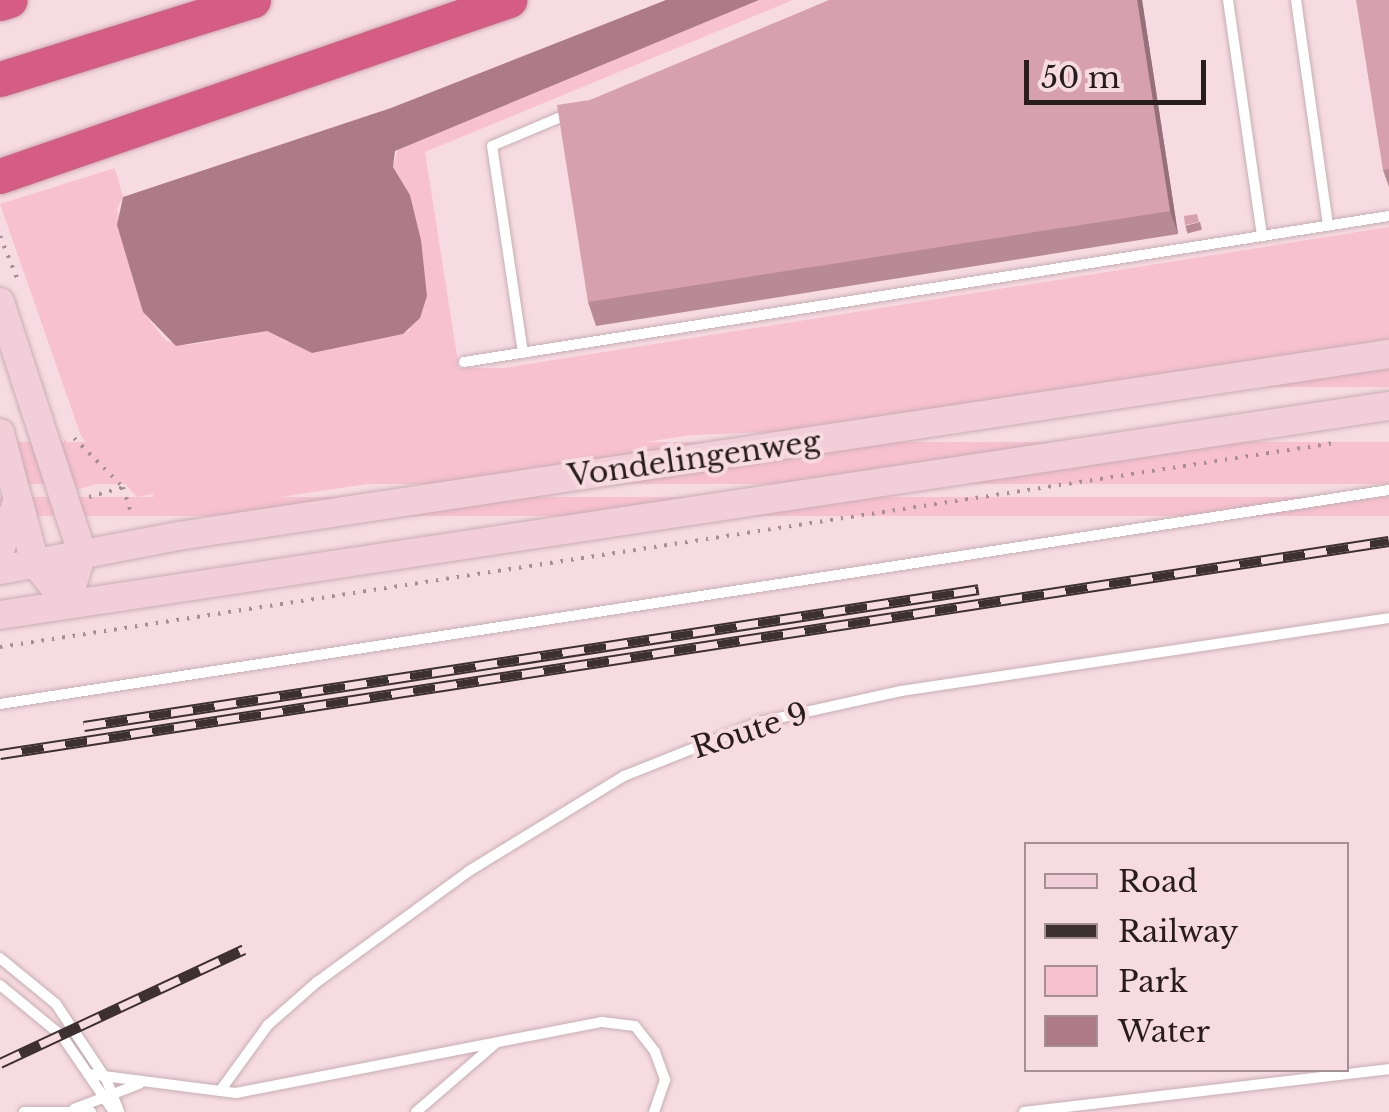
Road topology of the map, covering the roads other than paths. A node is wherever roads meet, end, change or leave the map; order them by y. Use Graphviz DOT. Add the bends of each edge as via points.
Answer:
graph roads {
  1 [pos="10,0"];
  2 [pos="216,0"];
  3 [pos="253,0"];
  4 [pos="508,0"];
  5 [pos="1228,0"];
  6 [pos="1296,0"];
  7 [pos="0,3"];
  8 [pos="54,62"];
  9 [pos="0,78"];
  10 [pos="584,108"];
  11 [pos="0,176"];
  12 [pos="1389,216"];
  13 [pos="1328,226"];
  14 [pos="1262,237"];
  15 [pos="10,294"];
  16 [pos="524,353"];
  17 [pos="1389,354"];
  18 [pos="464,362"];
  19 [pos="1389,406"];
  20 [pos="0,433"];
  21 [pos="1389,490"];
  22 [pos="18,500"];
  23 [pos="0,550"];
  24 [pos="82,552"];
  25 [pos="35,563"];
  26 [pos="0,570"];
  27 [pos="68,603"];
  28 [pos="0,615"];
  29 [pos="1389,618"];
  30 [pos="0,704"];
  31 [pos="0,958"];
  32 [pos="0,984"];
  33 [pos="496,1042"];
  34 [pos="1389,1068"];
  35 [pos="88,1074"];
  36 [pos="106,1079"];
  37 [pos="146,1081"];
  38 [pos="220,1090"];
  39 [pos="108,1096"];
  40 [pos="74,1109"];
  41 [pos="24,1112"];
  42 [pos="91,1112"];
  43 [pos="116,1112"];
  44 [pos="416,1112"];
  45 [pos="654,1112"];
  46 [pos="1024,1112"];
  1 -- 7 [label="highway"];
  2 -- 8 [label="highway"];
  3 -- 8 [label="highway"];
  4 -- 11 [label="highway"];
  5 -- 14 [label="lane"];
  6 -- 13 [label="lane"];
  8 -- 9 [label="highway"];
  10 -- 16 [label="lane" via="492,146"];
  12 -- 13 [label="lane"];
  13 -- 14 [label="lane"];
  14 -- 16 [label="lane"];
  15 -- 24 [label="main road"];
  16 -- 18 [label="lane"];
  17 -- 24 [label="main road, Vondelingenweg"];
  19 -- 27 [label="main road, Vondelingenweg"];
  20 -- 22 [label="main road"];
  21 -- 30 [label="lane"];
  22 -- 23 [label="main road"];
  22 -- 25 [label="main road"];
  24 -- 25 [label="main road, Vondelingenweg"];
  24 -- 27 [label="main road"];
  25 -- 26 [label="main road, Vondelingenweg"];
  25 -- 27 [label="main road"];
  27 -- 28 [label="main road, Vondelingenweg"];
  29 -- 38 [label="lane, Route 9" via="901,691 760,722 624,776 469,871 318,982 268,1026"];
  31 -- 36 [label="lane" via="56,1004"];
  32 -- 35 [label="lane" via="51,1024"];
  33 -- 38 [label="lane"];
  33 -- 44 [label="lane"];
  33 -- 45 [label="lane" via="602,1022 635,1026 665,1080"];
  34 -- 46 [label="lane"];
  35 -- 36 [label="lane"];
  35 -- 39 [label="lane"];
  36 -- 37 [label="lane"];
  36 -- 39 [label="lane"];
  37 -- 38 [label="lane"];
  37 -- 39 [label="lane"];
  39 -- 40 [label="lane"];
  39 -- 43 [label="lane"];
  40 -- 41 [label="lane"];
  40 -- 42 [label="lane"];
}
